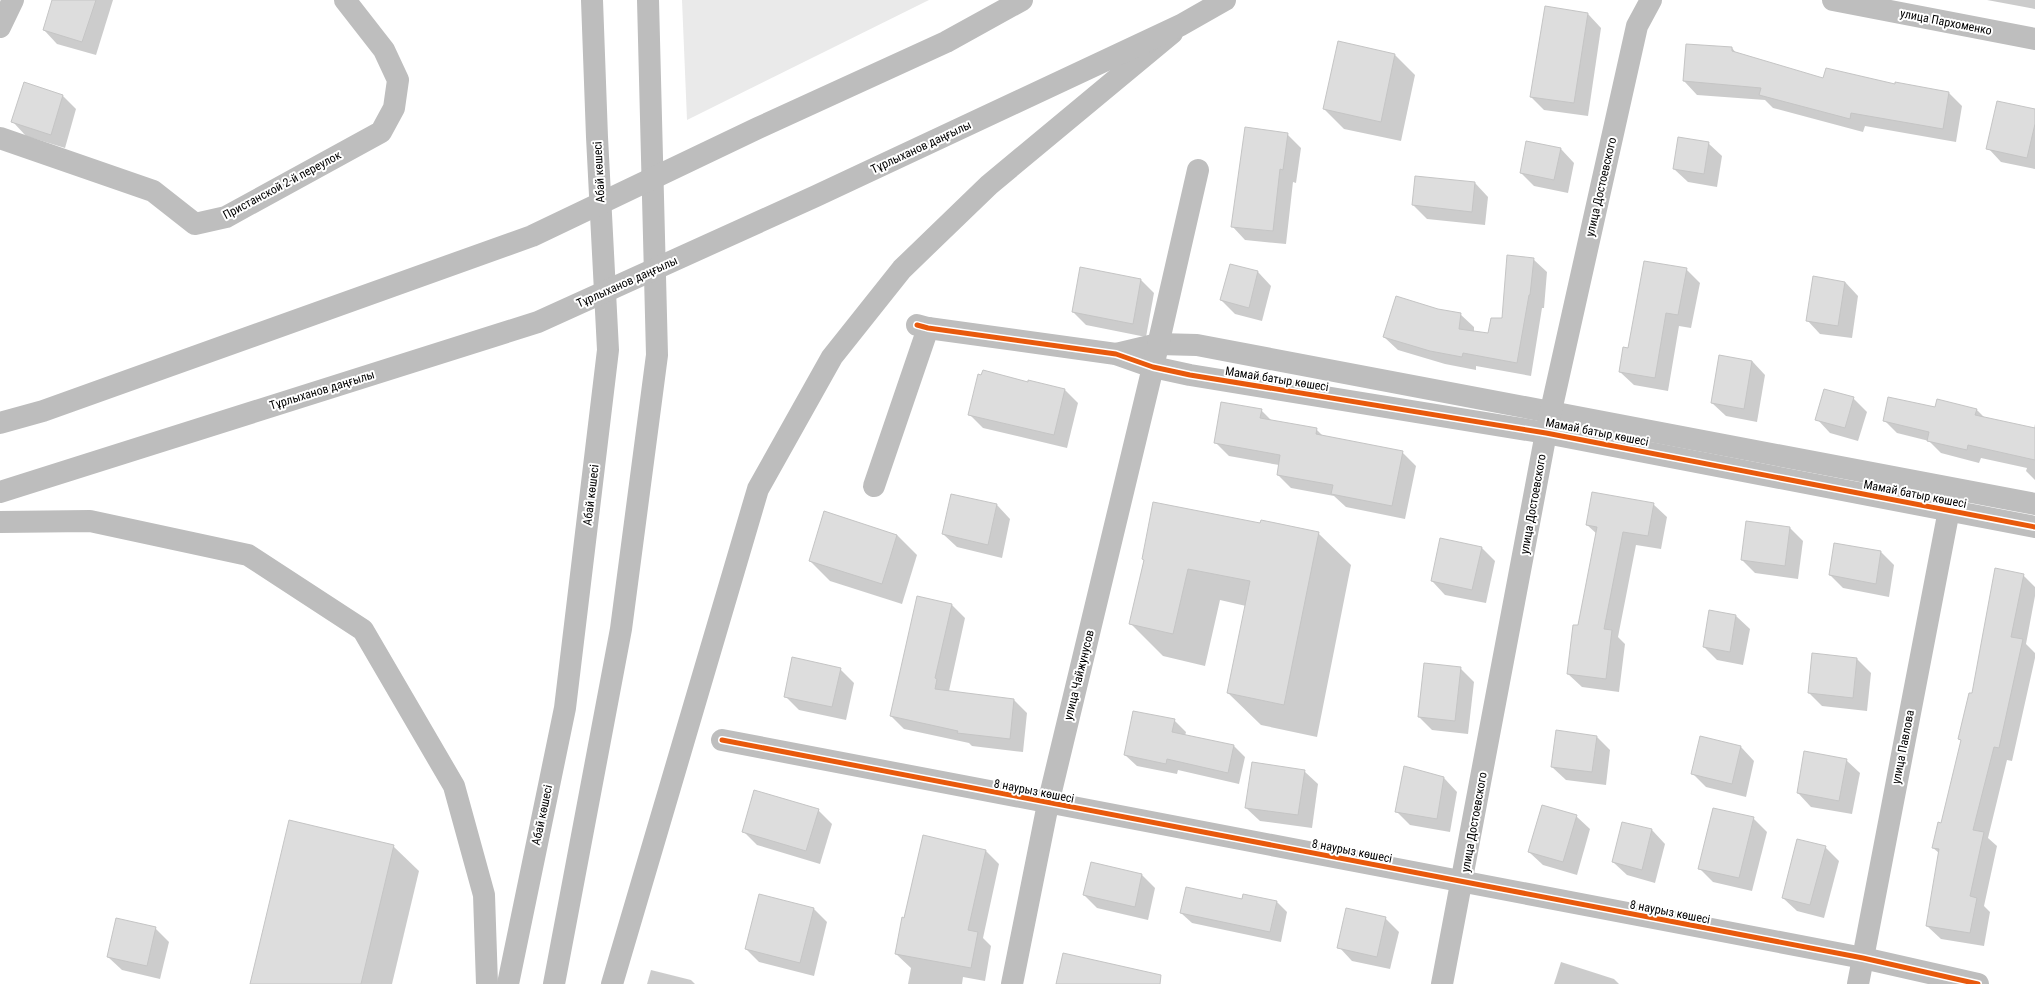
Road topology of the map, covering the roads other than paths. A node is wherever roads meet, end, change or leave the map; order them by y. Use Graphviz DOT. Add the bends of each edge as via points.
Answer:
graph roads {
  1 [pos="13,0"];
  2 [pos="345,0"];
  3 [pos="592,0"];
  4 [pos="648,0"];
  5 [pos="1000,0"];
  6 [pos="1022,0"];
  7 [pos="1225,0"];
  8 [pos="1650,0"];
  9 [pos="1833,0"];
  10 [pos="1182,25"];
  11 [pos="0,27"];
  12 [pos="2035,39"];
  13 [pos="946,42"];
  14 [pos="0,138"];
  15 [pos="1198,170"];
  16 [pos="1158,344"];
  17 [pos="1116,354"];
  18 [pos="1153,367"];
  19 [pos="1550,411"];
  20 [pos="0,423"];
  21 [pos="1546,433"];
  22 [pos="874,486"];
  23 [pos="0,492"];
  24 [pos="2035,504"];
  25 [pos="1949,510"];
  26 [pos="0,522"];
  27 [pos="2035,527"];
  28 [pos="722,740"];
  29 [pos="1048,804"];
  30 [pos="1462,882"];
  31 [pos="1863,958"];
  32 [pos="487,984"];
  33 [pos="508,984"];
  34 [pos="554,984"];
  35 [pos="612,984"];
  36 [pos="1012,984"];
  37 [pos="1442,984"];
  38 [pos="1858,984"];
  39 [pos="1978,984"];
  1 -- 11 [label="street"];
  2 -- 14 [label="street, Пристанской 2-й переулок" via="384,50 398,80 394,108 381,132 226,217 195,224 153,191"];
  3 -- 33 [label="main road, Абай көшесі" via="608,350 565,708"];
  4 -- 34 [label="main road" via="657,355 621,629"];
  5 -- 13 [label="main road"];
  6 -- 13 [label="main road"];
  7 -- 10 [label="main road, Тұрлыханов даңғылы"];
  8 -- 19 [label="street, улица Достоевского" via="1637,26"];
  9 -- 12 [label="street, улица Пархоменко"];
  10 -- 23 [label="main road, Тұрлыханов даңғылы" via="816,196 538,322"];
  10 -- 35 [label="main road" via="989,185 902,270 832,357 758,488"];
  13 -- 20 [label="main road" via="532,236 43,411"];
  15 -- 16 [label="street, улица Чайжунусов"];
  16 -- 17 [label="street, Мамай батыр көшесі"];
  16 -- 18 [label="street, улица Чайжунусов"];
  16 -- 19 [label="street, Мамай батыр көшесі" via="1197,345"];
  17 -- 18 [label="street, Мамай батыр көшесі"];
  17 -- 22 [label="street" via="922,326"];
  18 -- 21 [label="street, Мамай батыр көшесі"];
  18 -- 29 [label="street, улица Чайжунусов"];
  19 -- 21 [label="street, улица Достоевского"];
  19 -- 24 [label="street, Мамай батыр көшесі"];
  21 -- 25 [label="street, Мамай батыр көшесі"];
  21 -- 30 [label="street, улица Достоевского"];
  25 -- 27 [label="street, Мамай батыр көшесі"];
  25 -- 31 [label="street, улица Павлова"];
  26 -- 32 [label="main road" via="90,521 248,555 363,630 454,786 484,895"];
  28 -- 29 [label="street, 8 наурыз көшесі"];
  29 -- 30 [label="street, 8 наурыз көшесі"];
  29 -- 36 [label="street, улица Чайжунусов"];
  30 -- 31 [label="street, 8 наурыз көшесі"];
  30 -- 37 [label="street, улица Достоевского"];
  31 -- 38 [label="street, улица Павлова"];
  31 -- 39 [label="street, 8 наурыз көшесі"];
}
